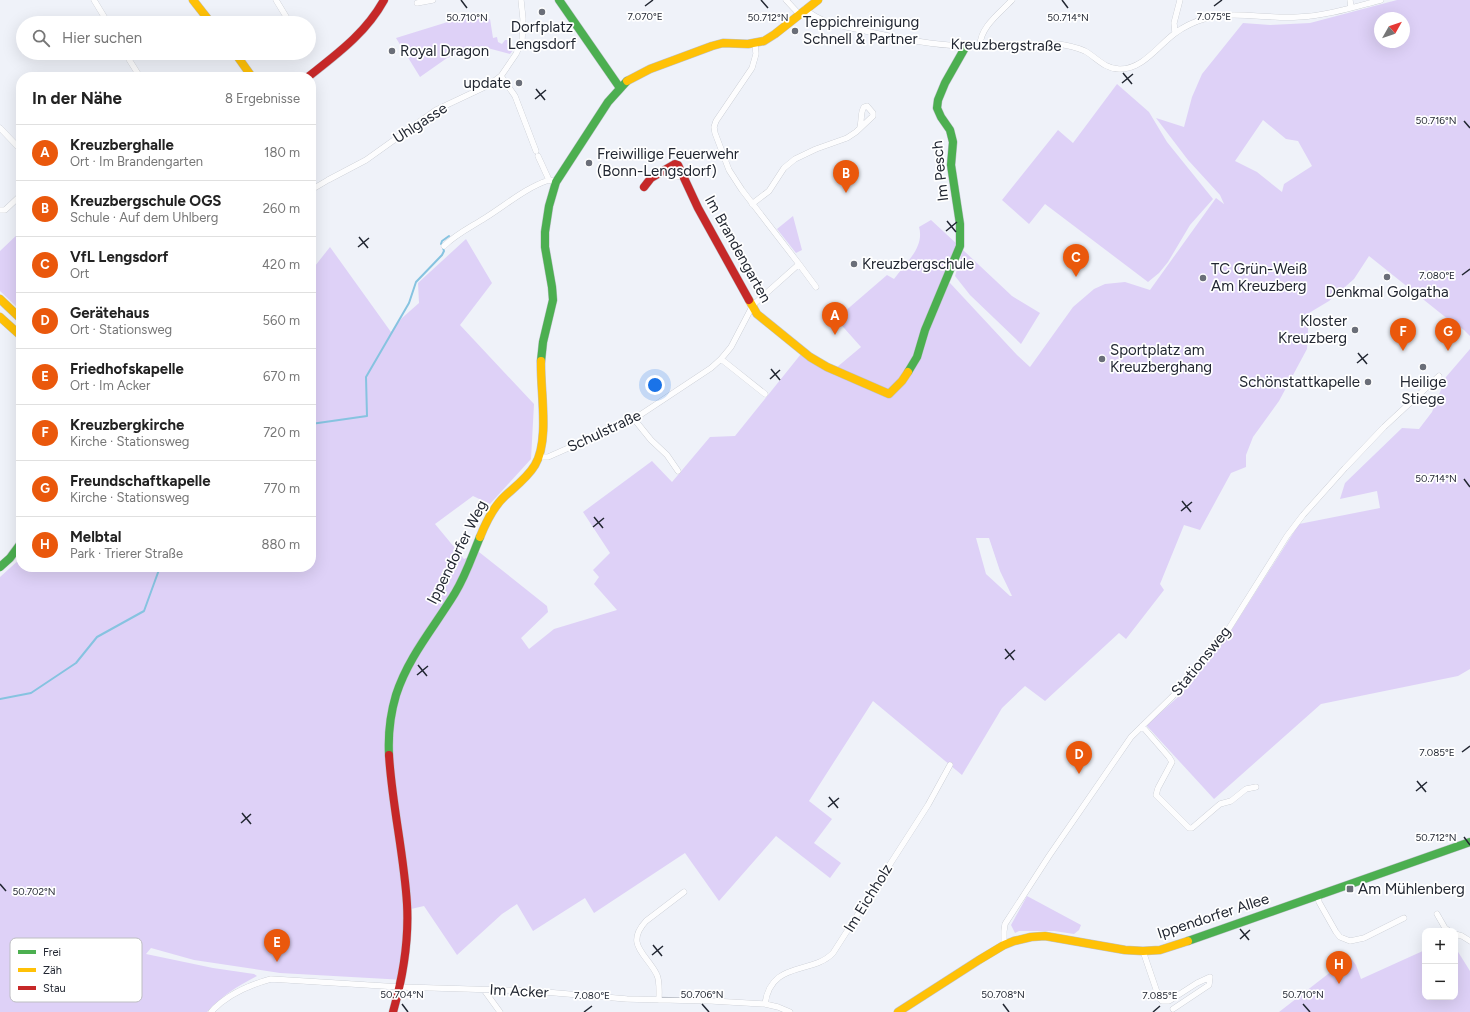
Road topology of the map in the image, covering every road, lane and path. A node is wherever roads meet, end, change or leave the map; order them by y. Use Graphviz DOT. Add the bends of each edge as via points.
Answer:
graph roads {
  1 [pos="94,0"];
  2 [pos="193,0"];
  3 [pos="276,0"];
  4 [pos="384,0"];
  5 [pos="433,0"];
  6 [pos="521,0"];
  7 [pos="559,0"];
  8 [pos="786,0"];
  9 [pos="818,0"];
  10 [pos="1012,0"];
  11 [pos="1180,0"];
  12 [pos="1350,0"];
  13 [pos="1381,0"];
  14 [pos="417,3"];
  15 [pos="1351,8"];
  16 [pos="802,11"];
  17 [pos="104,16"];
  18 [pos="206,16"];
  19 [pos="286,16"];
  20 [pos="1175,33"];
  21 [pos="755,43"];
  22 [pos="966,46"];
  23 [pos="980,46"];
  24 [pos="129,60"];
  25 [pos="240,60"];
  26 [pos="246,67"];
  27 [pos="137,72"];
  28 [pos="249,72"];
  29 [pos="252,72"];
  30 [pos="314,72"];
  31 [pos="501,76"];
  32 [pos="620,88"];
  33 [pos="860,127"];
  34 [pos="0,128"];
  35 [pos="16,145"];
  36 [pos="552,181"];
  37 [pos="316,187"];
  38 [pos="644,187"];
  39 [pos="16,200"];
  40 [pos="752,204"];
  41 [pos="0,210"];
  42 [pos="444,246"];
  43 [pos="799,264"];
  44 [pos="948,276"];
  45 [pos="816,287"];
  46 [pos="0,299"];
  47 [pos="753,305"];
  48 [pos="16,314"];
  49 [pos="0,317"];
  50 [pos="16,331"];
  51 [pos="721,359"];
  52 [pos="1439,376"];
  53 [pos="765,394"];
  54 [pos="634,419"];
  55 [pos="539,457"];
  56 [pos="678,472"];
  57 [pos="16,550"];
  58 [pos="0,567"];
  59 [pos="1142,726"];
  60 [pos="950,765"];
  61 [pos="1256,787"];
  62 [pos="1470,842"];
  63 [pos="684,892"];
  64 [pos="1318,896"];
  65 [pos="1437,914"];
  66 [pos="1404,918"];
  67 [pos="1445,928"];
  68 [pos="1458,935"];
  69 [pos="1470,941"];
  70 [pos="1004,945"];
  71 [pos="1143,951"];
  72 [pos="400,987"];
  73 [pos="484,990"];
  74 [pos="659,1000"];
  75 [pos="764,1004"];
  76 [pos="1173,1009"];
  77 [pos="211,1012"];
  78 [pos="393,1012"];
  79 [pos="500,1012"];
  80 [pos="790,1012"];
  81 [pos="898,1012"];
  1 -- 17 [label="street"];
  2 -- 18 [label="street"];
  3 -- 19 [label="street"];
  4 -- 30 [label="street" via="359,35"];
  5 -- 14 [label="street"];
  6 -- 31 [label="street, Uhlgasse" via="522,41"];
  7 -- 32 [label="street"];
  8 -- 16 [label="street, Kreuzbergstraße"];
  9 -- 16 [label="street"];
  10 -- 23 [label="street" via="983,31"];
  11 -- 20 [label="street" via="1174,23"];
  12 -- 15 [label="street"];
  13 -- 15 [label="street, Kreuzbergstraße"];
  15 -- 20 [label="street, Kreuzbergstraße" via="1299,17 1227,15 1207,18"];
  16 -- 21 [label="street" via="775,34"];
  16 -- 22 [label="street, Kreuzbergstraße" via="826,22 887,36"];
  20 -- 23 [label="street, Kreuzbergstraße" via="1143,61 1135,66 1120,69 1102,64 1082,50 1065,45"];
  21 -- 32 [label="street, Ippendorfer Weg" via="731,42 712,46 639,74"];
  21 -- 40 [label="street" via="756,54 752,68 714,127 729,170"];
  22 -- 23 [label="street, Kreuzbergstraße"];
  22 -- 44 [label="street, Im Pesch" via="937,103 938,112 952,136 951,166 960,224 960,246"];
  24 -- 27 [label="street"];
  25 -- 26 [label="street"];
  26 -- 28 [label="street"];
  26 -- 29 [label="street"];
  31 -- 36 [label="street" via="515,96 537,153"];
  31 -- 37 [label="street, Uhlgasse" via="489,85 436,110 366,160"];
  32 -- 36 [label="street, Ippendorfer Weg"];
  33 -- 40 [label="street" via="847,138 795,159 780,173 769,191"];
  34 -- 35 [label="street"];
  36 -- 42 [label="street" via="522,193 451,238"];
  36 -- 55 [label="street, Ippendorfer Weg" via="545,250 553,287 553,303 541,350 542,441"];
  38 -- 47 [label="street, Im Brandengarten" via="651,178 675,164 678,165 698,208"];
  39 -- 41 [label="street" via="5,210"];
  40 -- 43 [label="street"];
  43 -- 45 [label="street"];
  43 -- 47 [label="street, Schulstraße"];
  44 -- 47 [label="street, Im Brandengarten" via="925,330 917,357 902,381 889,394 827,367 810,356 757,314"];
  46 -- 48 [label="street"];
  47 -- 51 [label="street, Schulstraße" via="731,347"];
  49 -- 50 [label="street"];
  51 -- 53 [label="street"];
  51 -- 54 [label="street, Schulstraße"];
  52 -- 59 [label="street, Stationsweg" via="1384,427 1303,515 1221,641 1172,697"];
  54 -- 55 [label="street, Schulstraße" via="548,457"];
  54 -- 56 [label="street" via="667,455"];
  55 -- 72 [label="street, Ippendorfer Weg" via="529,474 503,497 492,511 464,576 408,665 391,713 388,760 406,890 406,932"];
  57 -- 58 [label="street"];
  59 -- 61 [label="street" via="1172,762 1156,795 1189,828 1220,804 1231,801 1246,789"];
  59 -- 70 [label="street, Stationsweg" via="1131,737 1005,924"];
  60 -- 75 [label="street, Im Eichholz" via="928,805 833,953 825,960 782,975 769,989"];
  62 -- 64 [label="street, Ippendorfer Allee"];
  63 -- 74 [label="street" via="646,921 637,933 639,951 657,976"];
  64 -- 66 [label="street" via="1328,920 1340,937 1350,941 1360,940"];
  64 -- 71 [label="street, Ippendorfer Allee" via="1174,946"];
  65 -- 67 [label="street"];
  68 -- 69 [label="street"];
  70 -- 71 [label="street, Ippendorfer Allee" via="1031,937 1045,936"];
  70 -- 81 [label="street, Ippendorfer Allee"];
  71 -- 76 [label="street" via="1162,1001 1169,1001 1210,977 1209,984"];
  72 -- 73 [label="street, Im Acker"];
  72 -- 77 [label="street, Im Acker" via="271,979 238,991"];
  72 -- 78 [label="street, Ippendorfer Weg"];
  73 -- 74 [label="street, Im Acker"];
  73 -- 79 [label="street"];
  74 -- 75 [label="street, Im Acker" via="712,1000"];
  75 -- 80 [label="street, Im Acker"];
}
